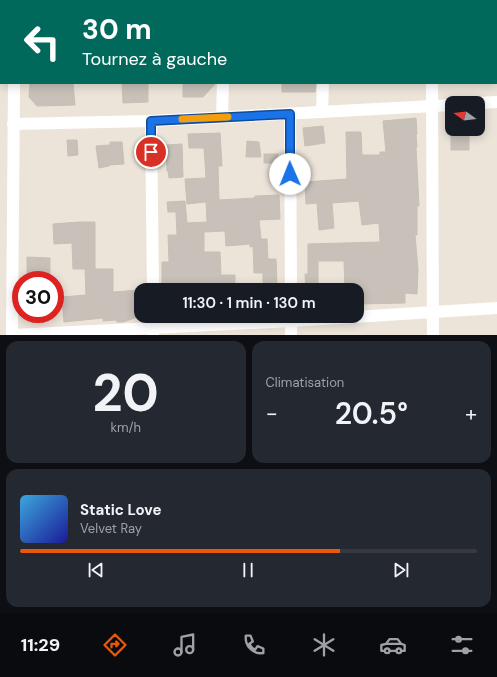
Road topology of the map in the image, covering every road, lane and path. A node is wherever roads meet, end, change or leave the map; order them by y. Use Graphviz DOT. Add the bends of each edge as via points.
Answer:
graph roads {
  1 [pos="14,84"];
  2 [pos="222,84"];
  3 [pos="323,84"];
  4 [pos="432,84"];
  5 [pos="497,102"];
  6 [pos="485,103"];
  7 [pos="445,105"];
  8 [pos="432,106"];
  9 [pos="322,112"];
  10 [pos="290,114"];
  11 [pos="222,117"];
  12 [pos="151,121"];
  13 [pos="14,124"];
  14 [pos="153,283"];
  15 [pos="291,283"];
  16 [pos="497,308"];
  17 [pos="433,312"];
  18 [pos="364,315"];
  19 [pos="249,323"];
  20 [pos="291,323"];
  21 [pos="153,332"];
  22 [pos="13,335"];
  23 [pos="291,335"];
  24 [pos="433,335"];
  1 -- 13 [label="street"];
  2 -- 11 [label="street"];
  3 -- 9 [label="street"];
  4 -- 8 [label="street"];
  5 -- 6 [label="street"];
  7 -- 8 [label="street"];
  8 -- 9 [label="street"];
  8 -- 17 [label="street"];
  9 -- 10 [label="street"];
  10 -- 11 [label="street"];
  10 -- 15 [label="street"];
  11 -- 12 [label="street"];
  12 -- 13 [label="street"];
  12 -- 14 [label="street"];
  13 -- 22 [label="street"];
  16 -- 17 [label="street"];
  17 -- 18 [label="street"];
  17 -- 24 [label="street"];
  19 -- 21 [label="street"];
  20 -- 23 [label="street"];
  21 -- 22 [label="street"];
}
